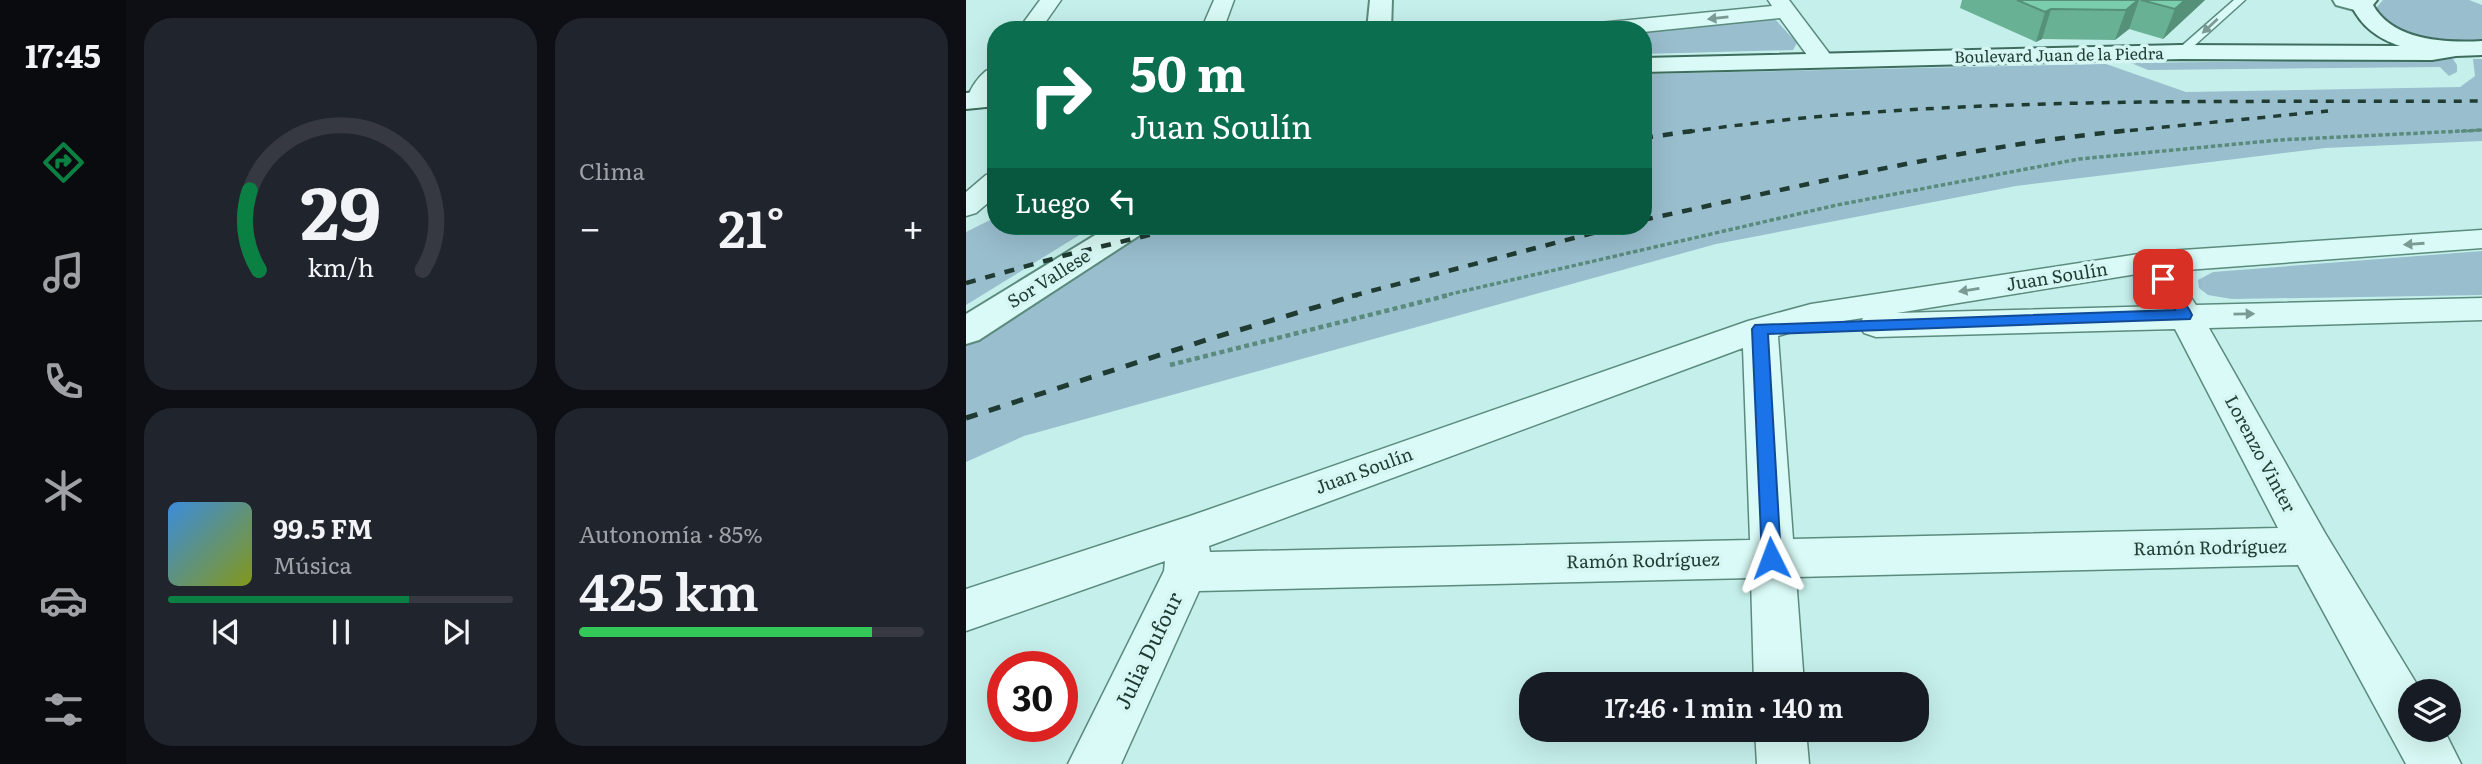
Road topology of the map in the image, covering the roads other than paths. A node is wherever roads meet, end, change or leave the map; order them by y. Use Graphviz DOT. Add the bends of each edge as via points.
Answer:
graph roads {
  1 [pos="1051,0"];
  2 [pos="1224,0"];
  3 [pos="1381,0"];
  4 [pos="2240,0"];
  5 [pos="1782,5"];
  6 [pos="2361,6"];
  7 [pos="1036,21"];
  8 [pos="1216,21"];
  9 [pos="1380,21"];
  10 [pos="1652,23"];
  11 [pos="2473,49"];
  12 [pos="2295,51"];
  13 [pos="2181,52"];
  14 [pos="1823,61"];
  15 [pos="1652,65"];
  16 [pos="987,189"];
  17 [pos="966,207"];
  18 [pos="1098,235"];
  19 [pos="1118,235"];
  20 [pos="2482,239"];
  21 [pos="2152,262"];
  22 [pos="2482,309"];
  23 [pos="2185,315"];
  24 [pos="966,318"];
  25 [pos="1760,329"];
  26 [pos="966,331"];
  27 [pos="2310,546"];
  28 [pos="1188,553"];
  29 [pos="1771,558"];
  30 [pos="966,610"];
  31 [pos="1778,672"];
  32 [pos="2398,699"];
  33 [pos="1782,742"];
  34 [pos="2423,742"];
  35 [pos="1094,764"];
  36 [pos="1783,764"];
  37 [pos="2435,764"];
  1 -- 7 [label="street"];
  2 -- 8 [label="street"];
  3 -- 9 [label="main road"];
  4 -- 13 [label="lane, one-way"];
  5 -- 10 [label="street, one-way"];
  5 -- 14 [label="street"];
  6 -- 11 [label="main road, Boulevard Juan de la Piedra" via="2381,29 2403,38"];
  6 -- 12 [label="main road, Boulevard Juan de la Piedra" via="2367,30 2354,39"];
  11 -- 12 [label="main road, Boulevard Juan de la Piedra" via="2432,53"];
  12 -- 13 [label="main road, Boulevard Juan de la Piedra"];
  13 -- 14 [label="main road, Boulevard Juan de la Piedra"];
  14 -- 15 [label="main road, Boulevard Juan de la Piedra"];
  16 -- 17 [label="street"];
  18 -- 24 [label="main road, Sor Vallese"];
  19 -- 26 [label="main road, Sor Vallese"];
  20 -- 21 [label="street, Juan Soulín, one-way"];
  21 -- 23 [label="street, Lorenzo Vinter"];
  21 -- 25 [label="street, Juan Soulín, one-way" via="1811,315"];
  23 -- 22 [label="street, Juan Soulín, one-way"];
  23 -- 25 [label="street, Juan Soulín"];
  23 -- 27 [label="street, Lorenzo Vinter"];
  25 -- 28 [label="street, Juan Soulín"];
  25 -- 29 [label="street"];
  27 -- 29 [label="street, Ramón Rodríguez"];
  27 -- 32 [label="street, Lorenzo Vinter"];
  28 -- 29 [label="street, Ramón Rodríguez"];
  28 -- 30 [label="street, Juan Soulín"];
  28 -- 35 [label="street, Julia Dufour"];
  29 -- 31 [label="street"];
  33 -- 36 [label="street"];
  34 -- 37 [label="street"];
}
